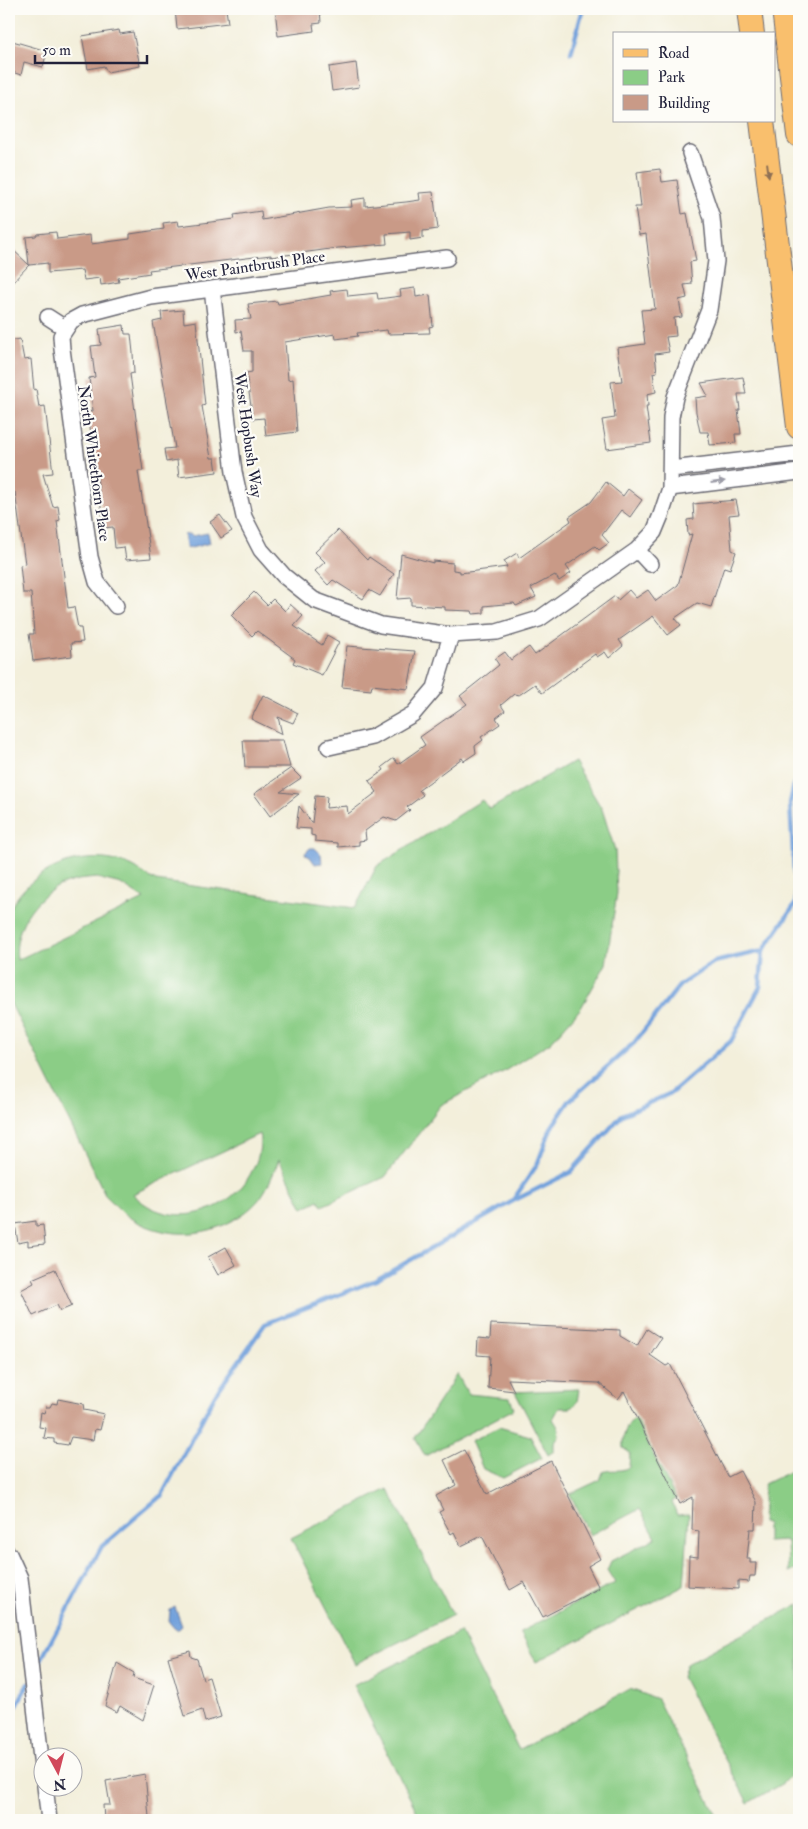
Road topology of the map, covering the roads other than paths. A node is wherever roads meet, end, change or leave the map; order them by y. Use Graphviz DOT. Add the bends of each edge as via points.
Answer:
graph roads {
  1 [pos="749,9"];
  2 [pos="784,9"];
  3 [pos="752,32"];
  4 [pos="762,122"];
  5 [pos="799,135"];
  6 [pos="690,153"];
  7 [pos="447,258"];
  8 [pos="212,289"];
  9 [pos="48,317"];
  10 [pos="68,325"];
  11 [pos="799,427"];
  12 [pos="799,454"];
  13 [pos="671,469"];
  14 [pos="799,472"];
  15 [pos="670,488"];
  16 [pos="637,550"];
  17 [pos="650,564"];
  18 [pos="116,606"];
  19 [pos="452,635"];
  20 [pos="329,747"];
  21 [pos="9,1554"];
  22 [pos="40,1746"];
  23 [pos="46,1796"];
  24 [pos="49,1820"];
  1 -- 3 [label="main road"];
  2 -- 5 [label="main road"];
  4 -- 11 [label="main road, one-way"];
  6 -- 13 [label="street, West Hopbush Way" via="712,218 716,261 709,310 675,397 671,416"];
  7 -- 8 [label="street, West Paintbrush Place"];
  8 -- 10 [label="street, West Paintbrush Place" via="151,297 82,315"];
  8 -- 19 [label="street, West Hopbush Way" via="234,472 244,517 261,550 284,576 314,600 381,625"];
  9 -- 10 [label="street"];
  10 -- 18 [label="street, North Whitethorn Place" via="61,336 62,349 90,557 97,582"];
  12 -- 13 [label="street"];
  13 -- 15 [label="street, West Hopbush Way"];
  15 -- 14 [label="street, one-way"];
  15 -- 16 [label="street, West Hopbush Way" via="654,532"];
  16 -- 17 [label="street"];
  16 -- 19 [label="street, West Hopbush Way" via="539,619 497,632"];
  19 -- 20 [label="street" via="435,688 413,714 373,737"];
  21 -- 22 [label="street" via="20,1578"];
  23 -- 24 [label="street"];
}
